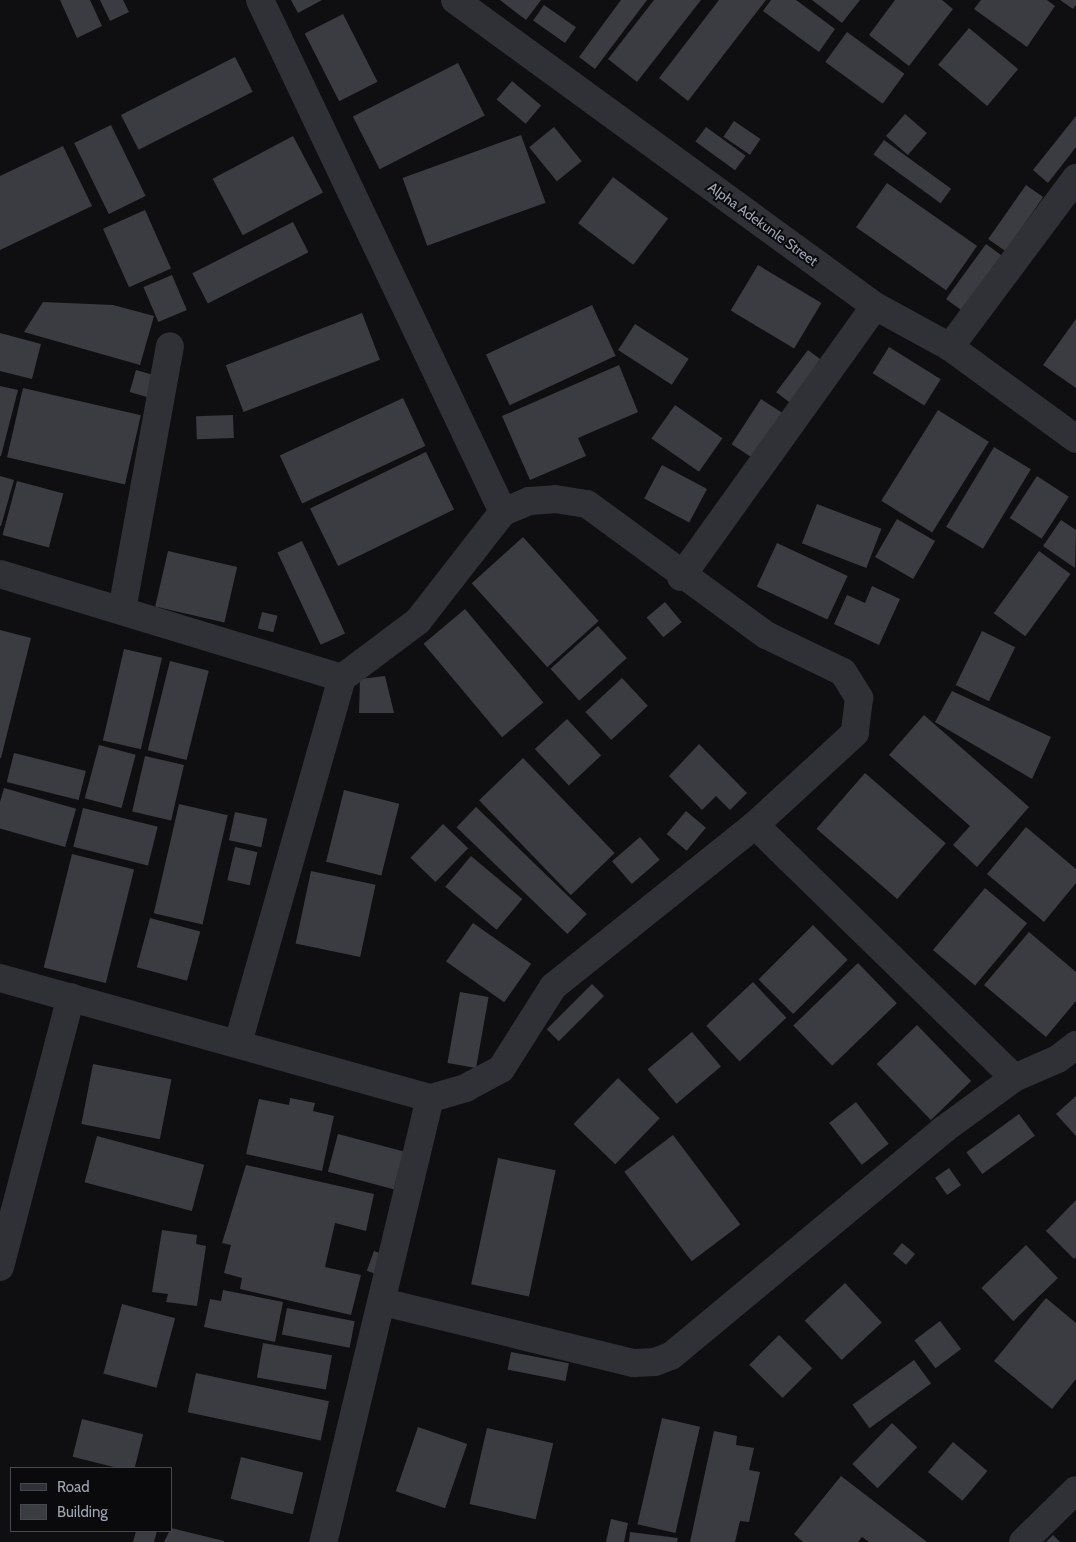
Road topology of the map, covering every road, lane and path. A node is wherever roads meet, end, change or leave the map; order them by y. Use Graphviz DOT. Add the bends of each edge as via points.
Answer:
graph roads {
  1 [pos="260,0"];
  2 [pos="455,0"];
  3 [pos="1076,178"];
  4 [pos="876,306"];
  5 [pos="170,346"];
  6 [pos="950,346"];
  7 [pos="1076,439"];
  8 [pos="503,512"];
  9 [pos="0,574"];
  10 [pos="681,577"];
  11 [pos="122,610"];
  12 [pos="342,678"];
  13 [pos="755,824"];
  14 [pos="0,978"];
  15 [pos="71,997"];
  16 [pos="238,1043"];
  17 [pos="1076,1045"];
  18 [pos="1014,1078"];
  19 [pos="430,1098"];
  20 [pos="0,1267"];
  21 [pos="383,1302"];
  22 [pos="1076,1490"];
  23 [pos="323,1542"];
  24 [pos="1024,1542"];
  1 -- 8 [label="street"];
  2 -- 4 [label="street, Alpha Adekunle Street"];
  3 -- 6 [label="street"];
  4 -- 6 [label="street, Alpha Adekunle Street"];
  4 -- 10 [label="street"];
  5 -- 11 [label="street"];
  6 -- 7 [label="street, Alpha Adekunle Street"];
  8 -- 10 [label="street" via="529,502 587,504"];
  8 -- 12 [label="street" via="418,621"];
  9 -- 11 [label="street"];
  10 -- 13 [label="street" via="766,635 843,672 859,698 855,733"];
  11 -- 12 [label="street"];
  12 -- 16 [label="street"];
  13 -- 18 [label="street"];
  13 -- 19 [label="street" via="553,987 500,1069 466,1088"];
  14 -- 15 [label="street"];
  15 -- 16 [label="street"];
  15 -- 20 [label="street"];
  16 -- 19 [label="street"];
  17 -- 18 [label="street" via="1058,1059"];
  18 -- 21 [label="street" via="943,1130 671,1356 654,1362 634,1363"];
  19 -- 21 [label="street"];
  21 -- 23 [label="street"];
  22 -- 24 [label="street"];
}
